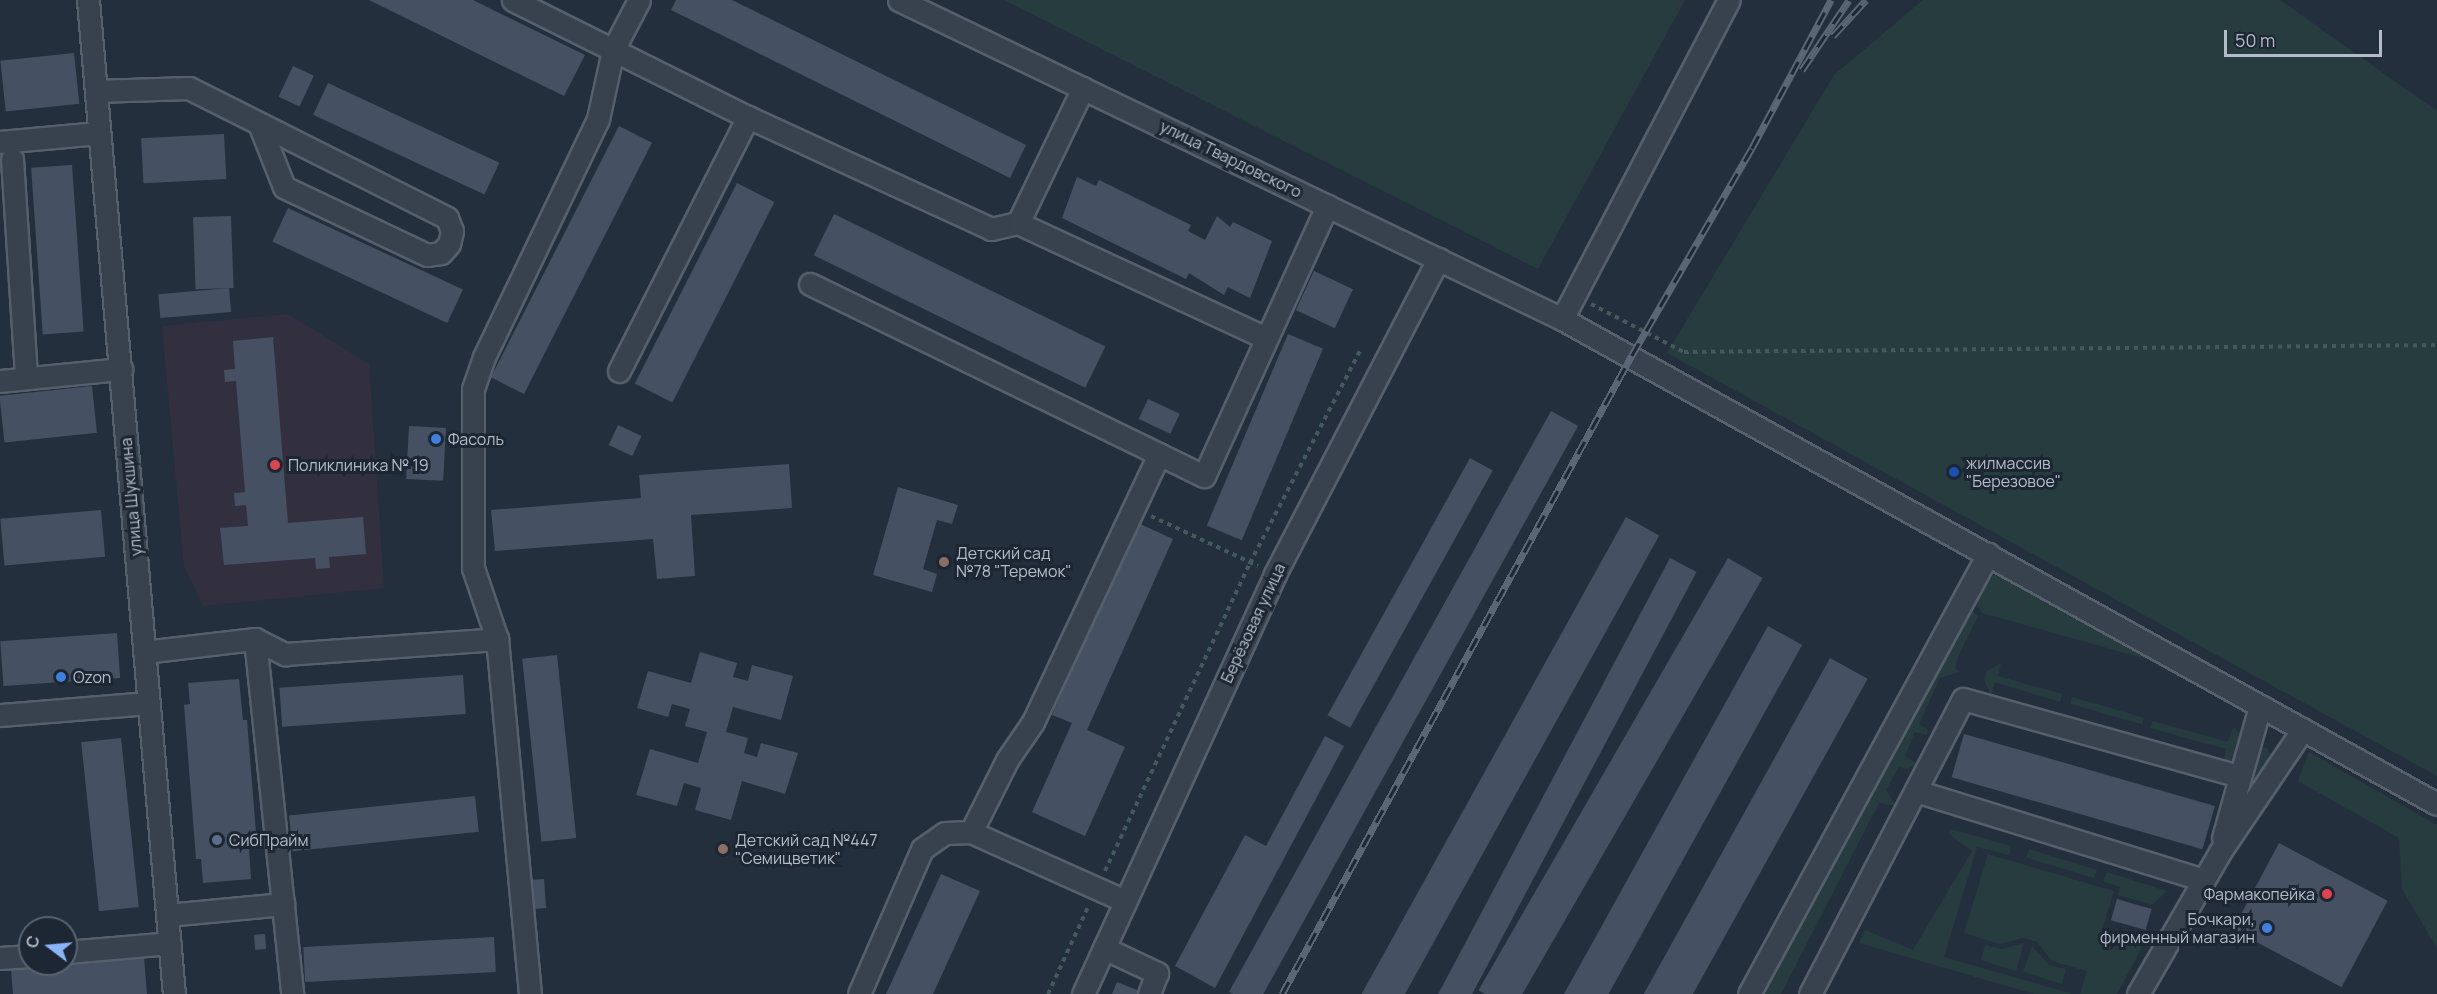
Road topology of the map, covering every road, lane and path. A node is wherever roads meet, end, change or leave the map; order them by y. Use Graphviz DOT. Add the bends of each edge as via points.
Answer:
graph roads {
  1 [pos="88,0"];
  2 [pos="513,0"];
  3 [pos="639,0"];
  4 [pos="899,0"];
  5 [pos="1729,0"];
  6 [pos="613,50"];
  7 [pos="1083,88"];
  8 [pos="96,91"];
  9 [pos="748,117"];
  10 [pos="260,126"];
  11 [pos="99,133"];
  12 [pos="0,142"];
  13 [pos="12,159"];
  14 [pos="1327,206"];
  15 [pos="1018,223"];
  16 [pos="1438,259"];
  17 [pos="810,284"];
  18 [pos="1574,296"];
  19 [pos="1562,319"];
  20 [pos="1264,337"];
  21 [pos="2437,345"];
  22 [pos="1361,349"];
  23 [pos="121,369"];
  24 [pos="619,371"];
  25 [pos="26,378"];
  26 [pos="0,381"];
  27 [pos="1159,453"];
  28 [pos="1134,509"];
  29 [pos="1988,554"];
  30 [pos="1251,562"];
  31 [pos="1275,574"];
  32 [pos="255,639"];
  33 [pos="497,639"];
  34 [pos="144,652"];
  35 [pos="148,703"];
  36 [pos="2260,706"];
  37 [pos="0,715"];
  38 [pos="2303,729"];
  39 [pos="2239,777"];
  40 [pos="1916,791"];
  41 [pos="2437,804"];
  42 [pos="971,831"];
  43 [pos="2220,852"];
  44 [pos="2203,880"];
  45 [pos="1097,888"];
  46 [pos="1125,901"];
  47 [pos="283,904"];
  48 [pos="167,915"];
  49 [pos="170,943"];
  50 [pos="1104,948"];
  51 [pos="78,951"];
  52 [pos="18,957"];
  53 [pos="0,958"];
  54 [pos="174,994"];
  55 [pos="292,994"];
  56 [pos="530,994"];
  57 [pos="859,994"];
  58 [pos="1048,994"];
  59 [pos="1083,994"];
  60 [pos="1149,994"];
  61 [pos="1749,994"];
  62 [pos="1810,994"];
  63 [pos="2138,994"];
  1 -- 8 [label="street, улица Шукшина"];
  2 -- 6 [label="street"];
  3 -- 6 [label="street"];
  4 -- 7 [label="street, улица Твардовского"];
  5 -- 18 [label="street"];
  6 -- 9 [label="street"];
  6 -- 33 [label="street" via="598,120 484,357 473,389 473,568"];
  7 -- 14 [label="street, улица Твардовского"];
  7 -- 15 [label="street"];
  8 -- 10 [label="street" via="189,88"];
  8 -- 11 [label="street, улица Шукшина"];
  9 -- 15 [label="street" via="991,229"];
  9 -- 24 [label="street"];
  10 -- 10 [label="street" via="447,218 452,231 449,244 441,253 427,255 284,187"];
  11 -- 12 [label="street"];
  11 -- 23 [label="street, улица Шукшина"];
  13 -- 25 [label="street"];
  14 -- 16 [label="street, улица Твардовского"];
  14 -- 20 [label="street"];
  15 -- 20 [label="street"];
  16 -- 19 [label="street, улица Твардовского"];
  16 -- 31 [label="street, Берёзовая улица"];
  17 -- 27 [label="street"];
  18 -- 19 [label="street"];
  18 -- 21 [label="path" via="1684,352"];
  19 -- 29 [label="street, улица Твардовского"];
  20 -- 27 [label="street" via="1263,350 1204,476"];
  22 -- 30 [label="path"];
  23 -- 25 [label="street"];
  23 -- 34 [label="street, улица Шукшина"];
  25 -- 26 [label="street"];
  27 -- 28 [label="street"];
  28 -- 30 [label="path"];
  28 -- 42 [label="street" via="1033,722 1007,760"];
  29 -- 36 [label="street, улица Твардовского"];
  29 -- 61 [label="street"];
  30 -- 31 [label="path"];
  30 -- 45 [label="path"];
  31 -- 46 [label="street, Берёзовая улица"];
  32 -- 33 [label="street" via="285,654"];
  32 -- 34 [label="street"];
  32 -- 47 [label="street"];
  33 -- 56 [label="street"];
  34 -- 35 [label="street, улица Шукшина"];
  35 -- 37 [label="street"];
  35 -- 48 [label="street, улица Шукшина"];
  36 -- 38 [label="street, улица Твардовского"];
  36 -- 39 [label="street"];
  38 -- 41 [label="street, улица Твардовского"];
  38 -- 43 [label="street"];
  39 -- 40 [label="street" via="1963,699"];
  39 -- 43 [label="street"];
  40 -- 44 [label="street"];
  40 -- 62 [label="street"];
  42 -- 45 [label="street"];
  42 -- 57 [label="street" via="945,833 922,849"];
  43 -- 44 [label="street"];
  44 -- 63 [label="street"];
  45 -- 46 [label="street"];
  45 -- 58 [label="path"];
  46 -- 50 [label="street, Берёзовая улица"];
  47 -- 48 [label="street"];
  47 -- 55 [label="street"];
  48 -- 49 [label="street, улица Шукшина"];
  49 -- 51 [label="street"];
  49 -- 54 [label="street, улица Шукшина"];
  50 -- 59 [label="street, Берёзовая улица"];
  50 -- 60 [label="street" via="1157,973"];
  52 -- 53 [label="street"];
}
